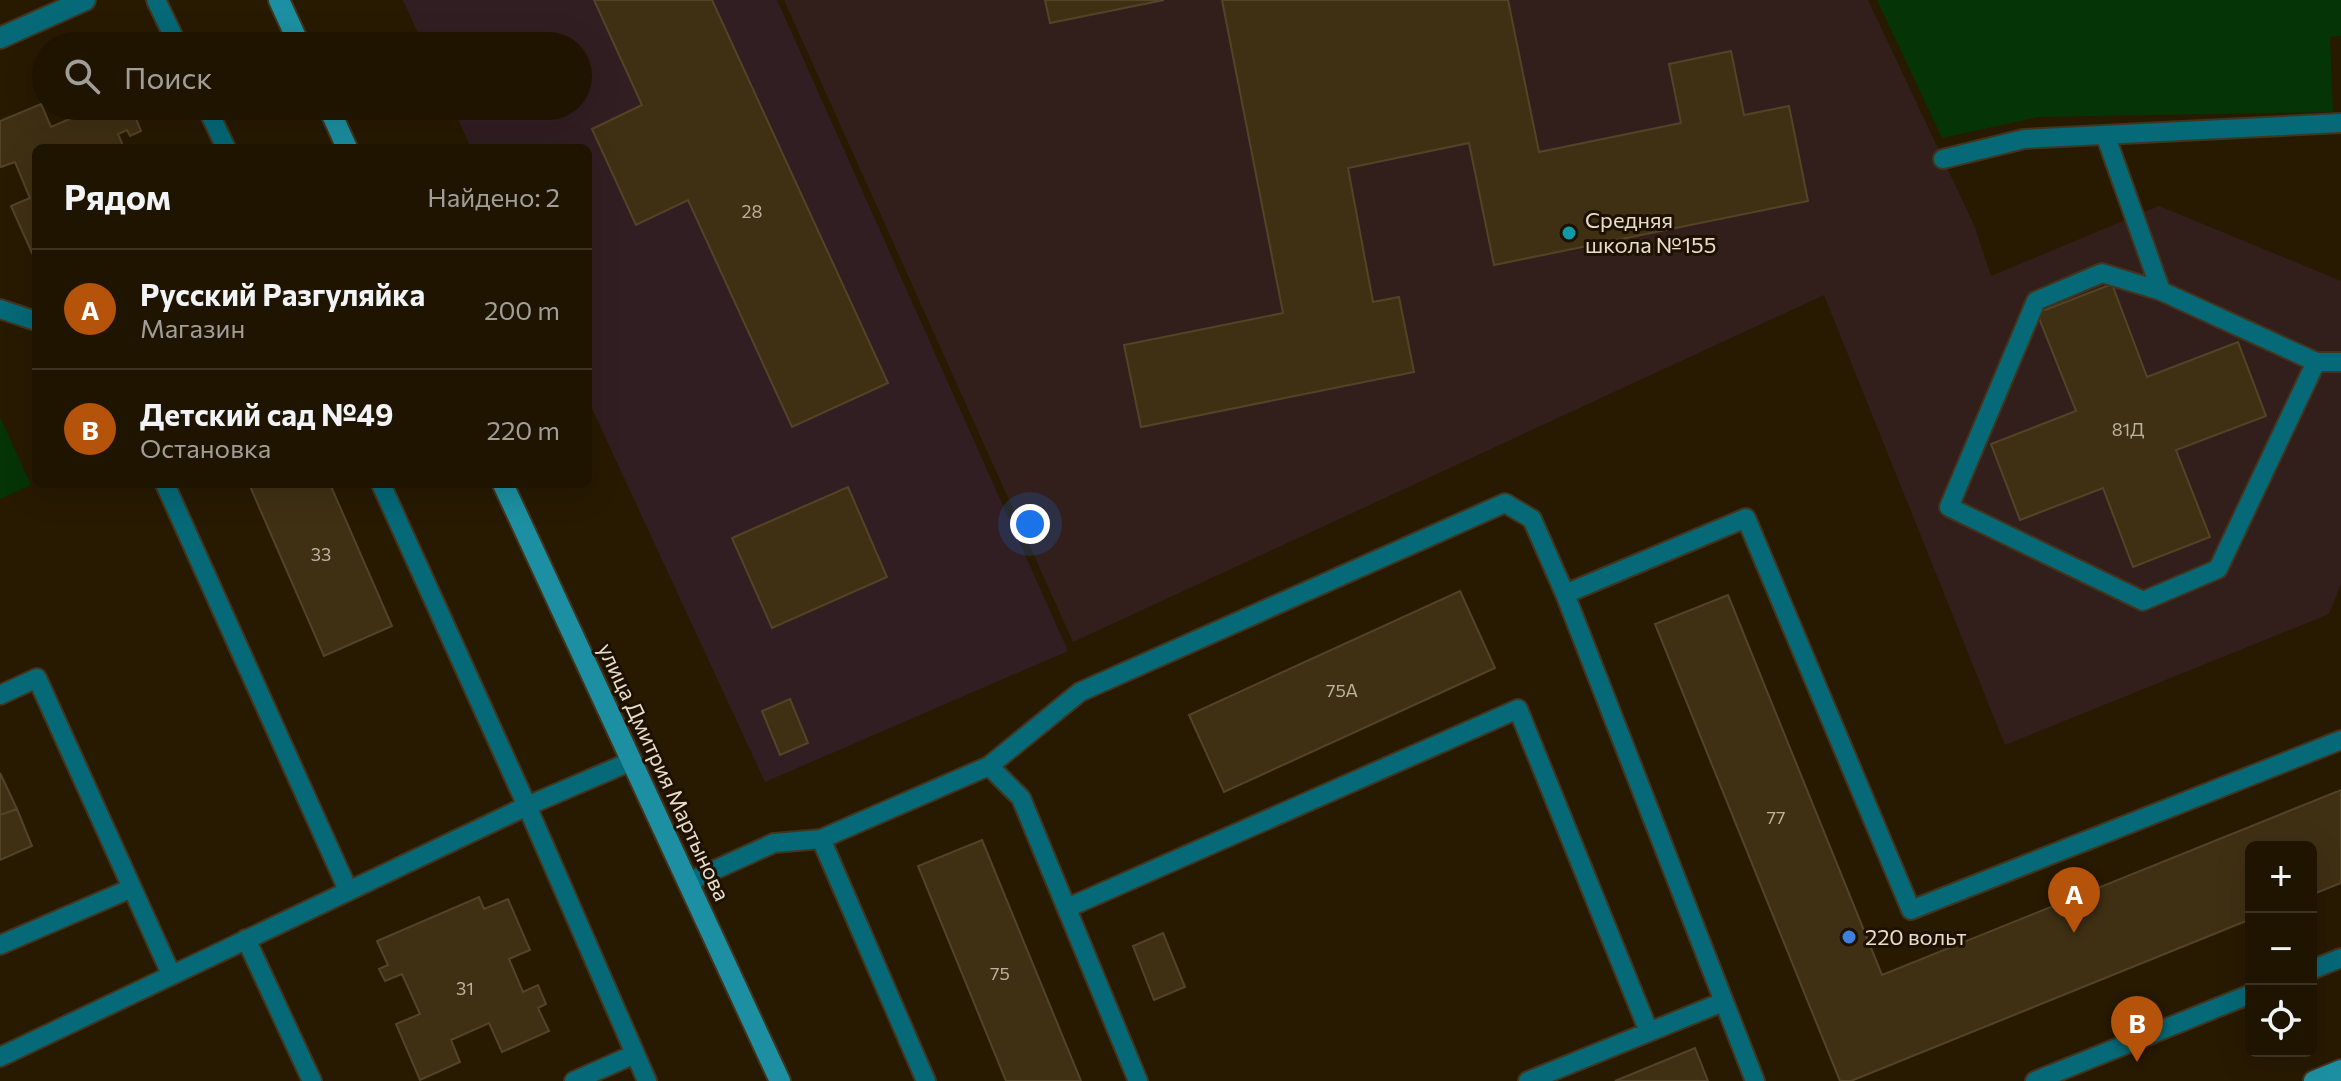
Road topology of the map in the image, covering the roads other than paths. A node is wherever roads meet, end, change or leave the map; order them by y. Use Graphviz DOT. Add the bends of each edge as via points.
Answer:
graph roads {
  1 [pos="85,0"];
  2 [pos="156,0"];
  3 [pos="279,0"];
  4 [pos="171,32"];
  5 [pos="294,32"];
  6 [pos="0,38"];
  7 [pos="213,120"];
  8 [pos="334,120"];
  9 [pos="2341,123"];
  10 [pos="2106,137"];
  11 [pos="224,144"];
  12 [pos="345,144"];
  13 [pos="1943,159"];
  14 [pos="2161,291"];
  15 [pos="0,309"];
  16 [pos="32,320"];
  17 [pos="2316,362"];
  18 [pos="2341,362"];
  19 [pos="167,488"];
  20 [pos="383,488"];
  21 [pos="505,488"];
  22 [pos="1565,594"];
  23 [pos="0,695"];
  24 [pos="2341,740"];
  25 [pos="632,761"];
  26 [pos="989,766"];
  27 [pos="527,806"];
  28 [pos="821,839"];
  29 [pos="688,882"];
  30 [pos="132,888"];
  31 [pos="348,890"];
  32 [pos="1067,908"];
  33 [pos="246,939"];
  34 [pos="0,945"];
  35 [pos="2341,958"];
  36 [pos="2317,968"];
  37 [pos="171,974"];
  38 [pos="2245,996"];
  39 [pos="1723,1002"];
  40 [pos="1649,1032"];
  41 [pos="635,1054"];
  42 [pos="0,1057"];
  43 [pos="2341,1070"];
  44 [pos="312,1081"];
  45 [pos="574,1081"];
  46 [pos="647,1081"];
  47 [pos="780,1081"];
  48 [pos="926,1081"];
  49 [pos="1138,1081"];
  50 [pos="1528,1081"];
  51 [pos="1755,1081"];
  52 [pos="2035,1081"];
  53 [pos="2314,1081"];
  1 -- 6 [label="street"];
  2 -- 4 [label="lane"];
  3 -- 5 [label="street"];
  7 -- 11 [label="lane"];
  8 -- 12 [label="street"];
  9 -- 10 [label="lane"];
  10 -- 13 [label="lane" via="2024,139"];
  10 -- 14 [label="lane"];
  14 -- 17 [label="lane"];
  14 -- 17 [label="lane" via="2102,273 2036,301 1949,507 2143,601 2218,569"];
  15 -- 16 [label="lane"];
  17 -- 18 [label="lane"];
  19 -- 31 [label="lane"];
  20 -- 27 [label="lane"];
  21 -- 25 [label="street, улица Дмитрия Мартынова"];
  22 -- 24 [label="lane" via="1746,518 1911,910"];
  22 -- 26 [label="lane" via="1532,519 1505,503 1080,692"];
  22 -- 39 [label="lane"];
  23 -- 30 [label="lane" via="37,678"];
  25 -- 27 [label="lane"];
  25 -- 29 [label="street, улица Дмитрия Мартынова"];
  26 -- 28 [label="lane"];
  26 -- 32 [label="lane" via="1021,798"];
  27 -- 31 [label="lane"];
  27 -- 41 [label="lane"];
  28 -- 29 [label="lane" via="774,843"];
  28 -- 48 [label="lane"];
  29 -- 47 [label="street, улица Дмитрия Мартынова"];
  30 -- 34 [label="lane"];
  30 -- 37 [label="lane"];
  31 -- 33 [label="lane"];
  32 -- 40 [label="lane" via="1518,709"];
  32 -- 49 [label="lane"];
  33 -- 37 [label="lane"];
  33 -- 44 [label="lane"];
  35 -- 36 [label="lane"];
  37 -- 42 [label="lane"];
  38 -- 52 [label="lane"];
  39 -- 40 [label="lane"];
  39 -- 51 [label="lane"];
  40 -- 50 [label="lane"];
  41 -- 45 [label="lane"];
  41 -- 46 [label="lane"];
  43 -- 53 [label="street"];
}
